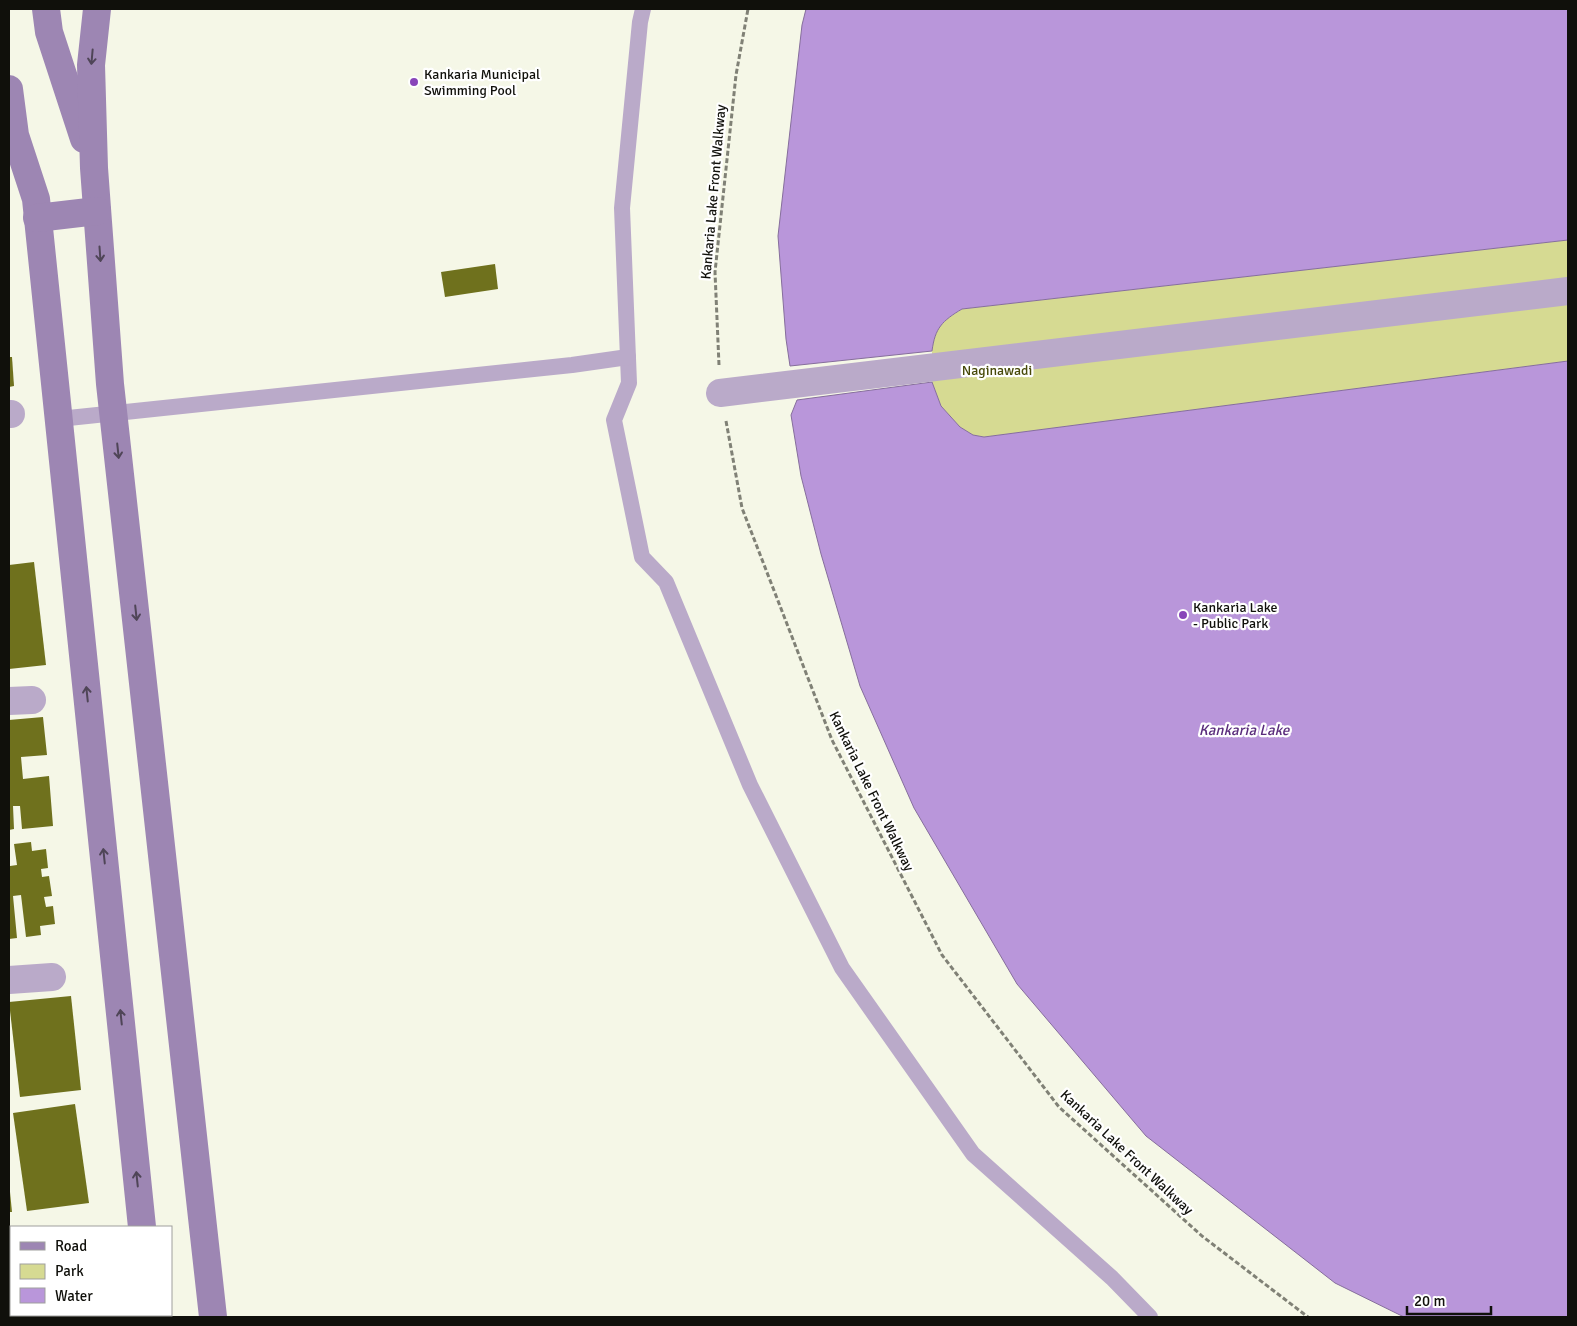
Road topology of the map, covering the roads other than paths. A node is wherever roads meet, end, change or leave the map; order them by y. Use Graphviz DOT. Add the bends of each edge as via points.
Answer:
graph roads {
  1 [pos="46,9"];
  2 [pos="97,9"];
  3 [pos="643,9"];
  4 [pos="9,89"];
  5 [pos="94,168"];
  6 [pos="97,212"];
  7 [pos="38,218"];
  8 [pos="1568,291"];
  9 [pos="628,356"];
  10 [pos="720,393"];
  11 [pos="114,414"];
  12 [pos="59,419"];
  13 [pos="52,977"];
  14 [pos="9,980"];
  15 [pos="142,1226"];
  16 [pos="213,1317"];
  17 [pos="1150,1317"];
  1 -- 5 [label="main road" via="49,32"];
  2 -- 5 [label="main road, one-way" via="91,65"];
  3 -- 9 [label="lane" via="622,208"];
  4 -- 7 [label="main road" via="15,135 36,199"];
  5 -- 6 [label="main road"];
  6 -- 7 [label="main road"];
  6 -- 11 [label="main road, one-way"];
  7 -- 12 [label="main road"];
  8 -- 10 [label="street"];
  9 -- 11 [label="lane" via="572,365"];
  9 -- 17 [label="lane" via="629,383 614,420 642,557 666,582 750,785 842,968 973,1154 1112,1278"];
  11 -- 12 [label="lane"];
  11 -- 16 [label="main road, one-way"];
  15 -- 12 [label="main road, one-way"];
  13 -- 14 [label="street"];
}
